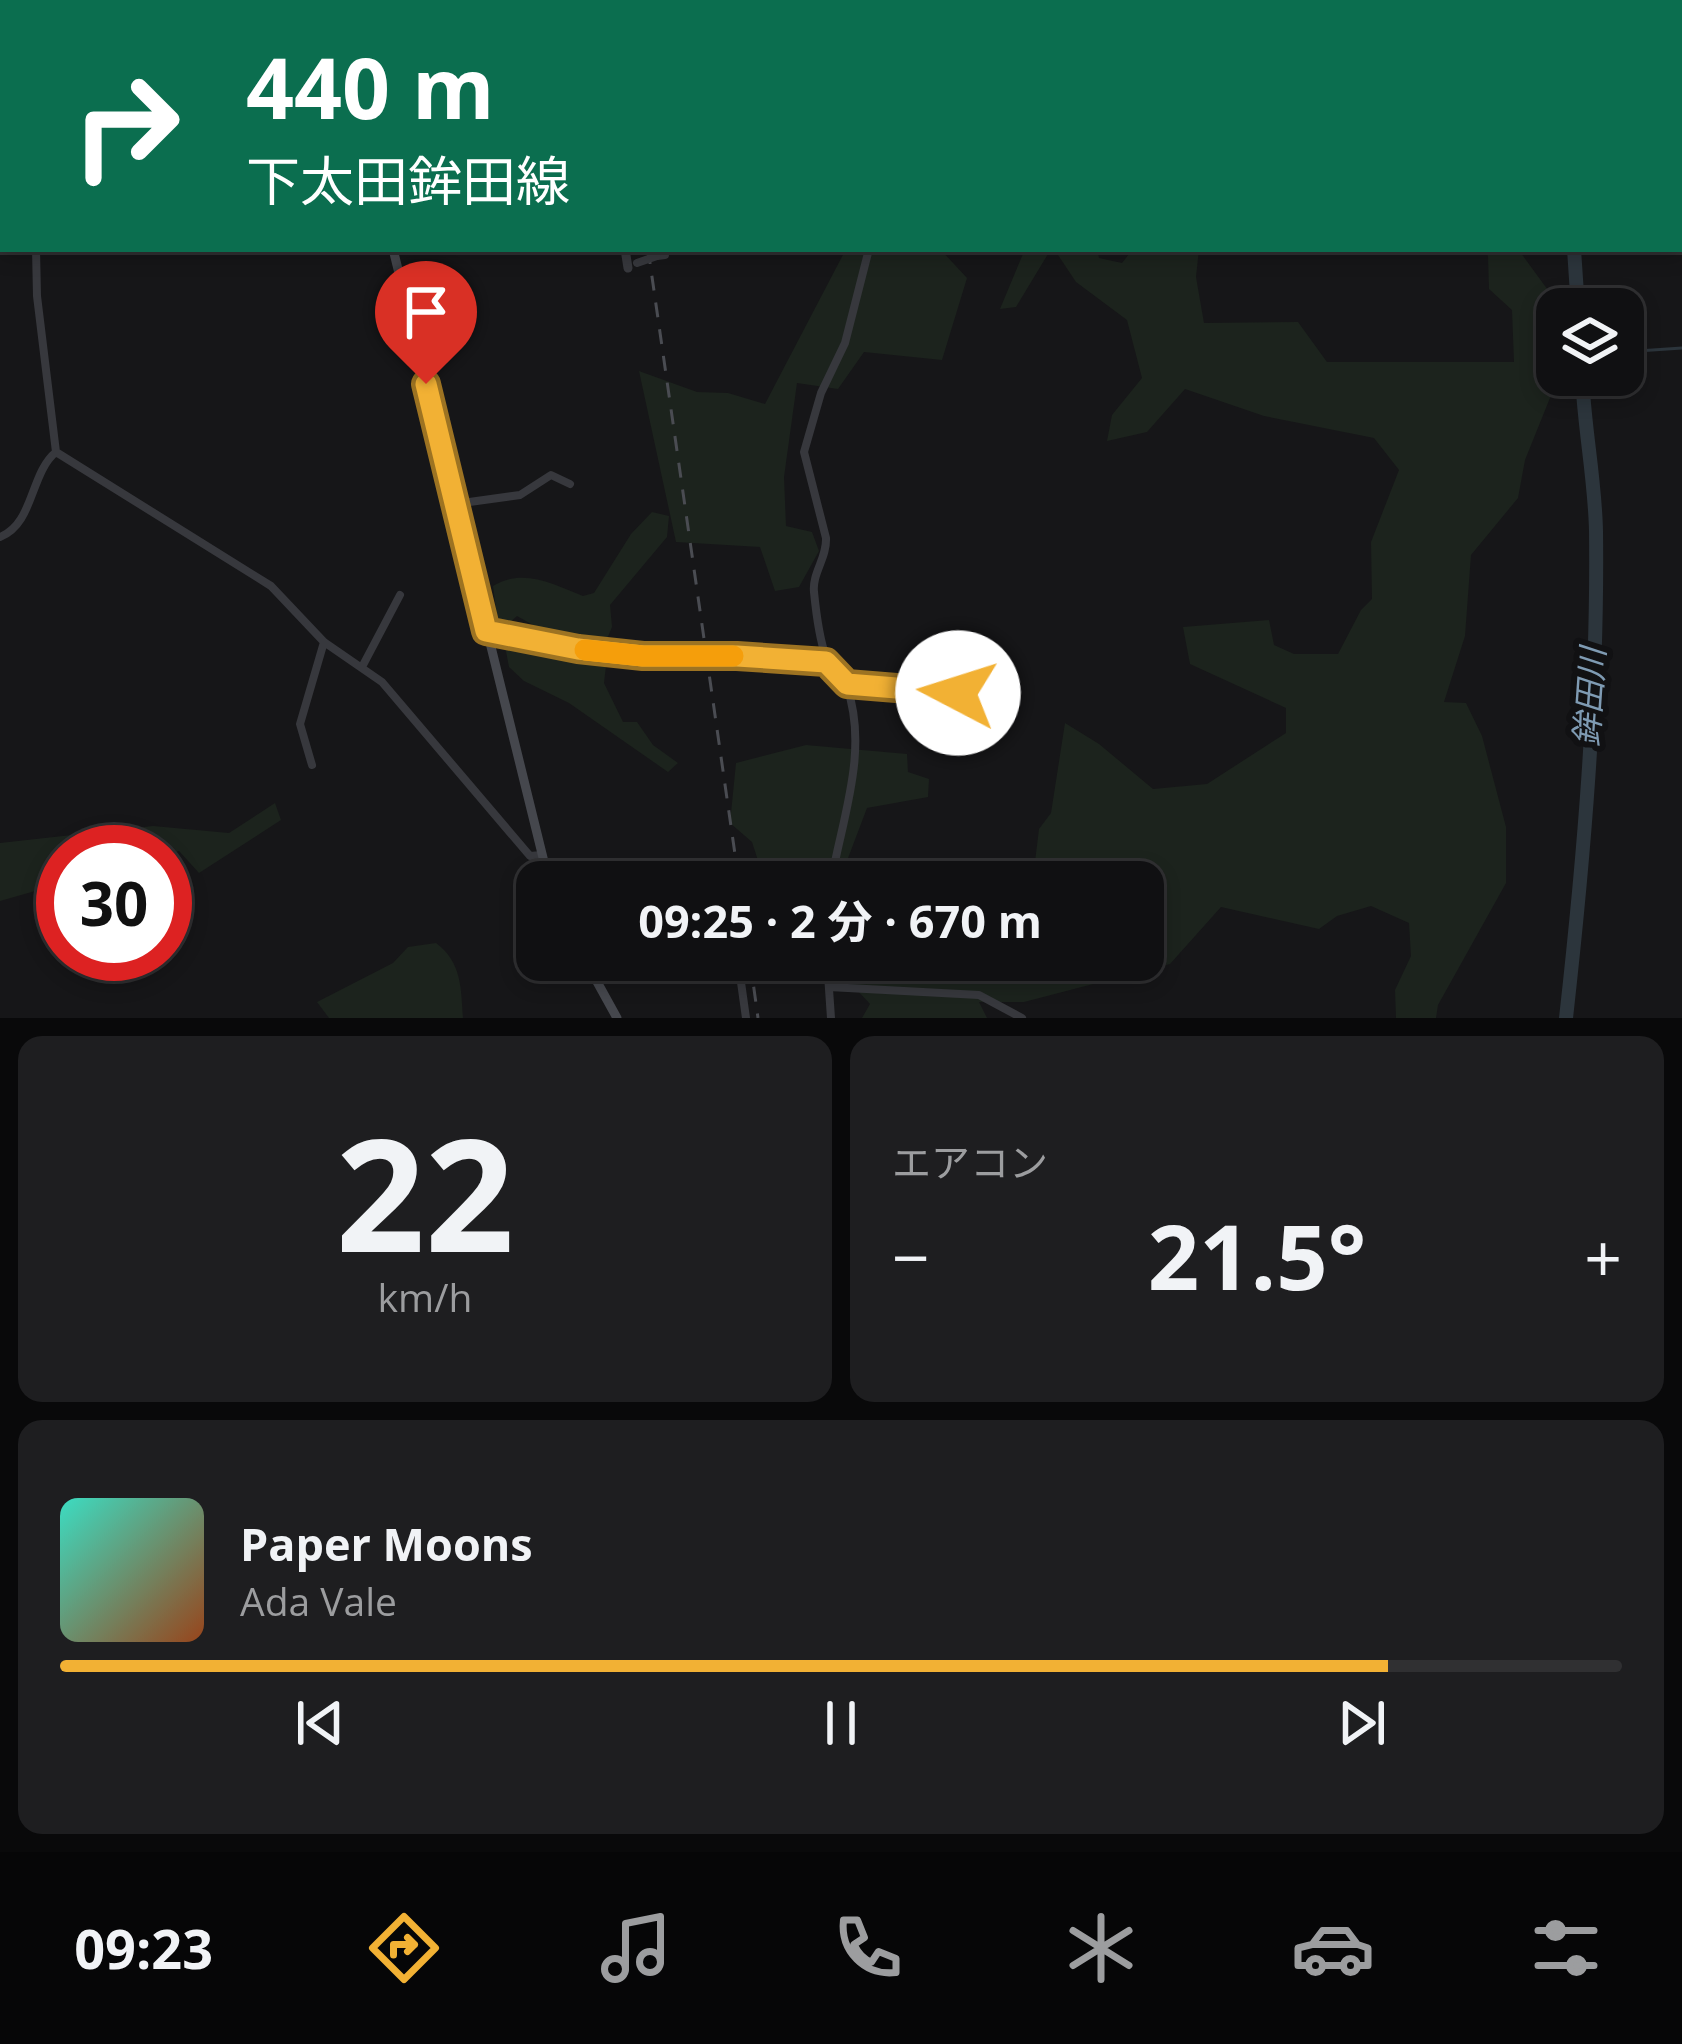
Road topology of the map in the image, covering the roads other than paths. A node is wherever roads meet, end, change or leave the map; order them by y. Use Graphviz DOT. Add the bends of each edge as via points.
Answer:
graph roads {
  1 [pos="36,252"];
  2 [pos="394,252"];
  3 [pos="626,252"];
  4 [pos="661,252"];
  5 [pos="868,252"];
  6 [pos="632,266"];
  7 [pos="56,452"];
  8 [pos="570,484"];
  9 [pos="455,504"];
  10 [pos="0,537"];
  11 [pos="400,595"];
  12 [pos="486,631"];
  13 [pos="324,642"];
  14 [pos="826,662"];
  15 [pos="362,668"];
  16 [pos="847,684"];
  17 [pos="996,697"];
  18 [pos="312,765"];
  19 [pos="541,855"];
  20 [pos="543,861"];
  21 [pos="835,861"];
  22 [pos="597,981"];
  23 [pos="741,981"];
  24 [pos="828,981"];
  25 [pos="829,988"];
  26 [pos="617,1018"];
  27 [pos="746,1018"];
  28 [pos="831,1018"];
  29 [pos="1022,1018"];
  1 -- 7 [label="street"];
  2 -- 9 [label="main road"];
  3 -- 6 [label="street"];
  4 -- 6 [label="street, bridge"];
  5 -- 14 [label="street" via="804,452 826,538 814,581"];
  7 -- 10 [label="street" via="18,523"];
  7 -- 13 [label="street" via="253,572"];
  8 -- 9 [label="street" via="551,475 520,495"];
  9 -- 12 [label="main road"];
  11 -- 15 [label="street"];
  12 -- 14 [label="street, bridge" via="660,657"];
  12 -- 19 [label="main road"];
  13 -- 15 [label="street"];
  13 -- 18 [label="street" via="300,724"];
  14 -- 16 [label="street"];
  15 -- 19 [label="street" via="530,856"];
  16 -- 17 [label="street"];
  16 -- 21 [label="street" via="856,758"];
  19 -- 20 [label="main road"];
  22 -- 26 [label="main road"];
  23 -- 27 [label="street"];
  24 -- 25 [label="street"];
  25 -- 28 [label="street"];
  25 -- 29 [label="street" via="979,994"];
}
